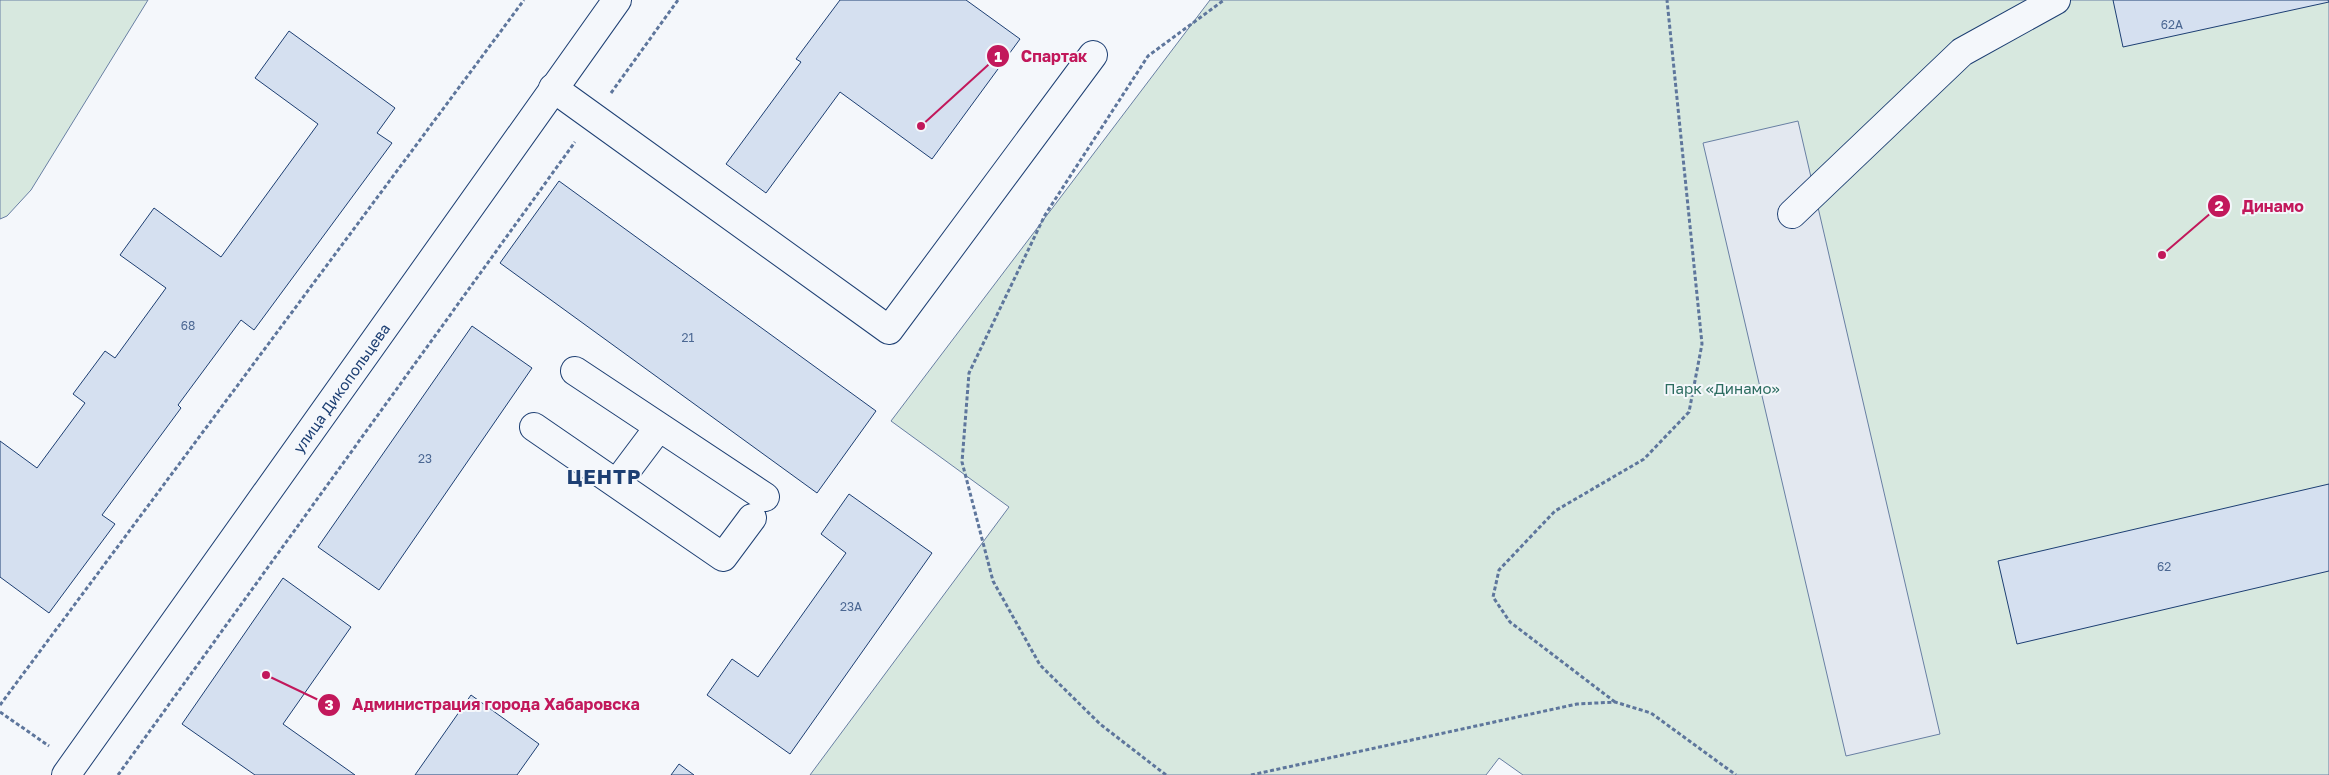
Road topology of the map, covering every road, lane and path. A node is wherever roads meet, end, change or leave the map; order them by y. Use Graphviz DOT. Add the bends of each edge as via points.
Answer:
graph roads {
  1 [pos="524,0"];
  2 [pos="617,0"];
  3 [pos="678,0"];
  4 [pos="1224,0"];
  5 [pos="1667,0"];
  6 [pos="2056,0"];
  7 [pos="1093,55"];
  8 [pos="553,88"];
  9 [pos="593,117"];
  10 [pos="1792,214"];
  11 [pos="574,371"];
  12 [pos="534,426"];
  13 [pos="658,427"];
  14 [pos="617,483"];
  15 [pos="1615,702"];
  16 [pos="0,705"];
  17 [pos="0,712"];
  18 [pos="70,769"];
  19 [pos="118,775"];
  20 [pos="1166,775"];
  21 [pos="1251,775"];
  22 [pos="1736,775"];
  1 -- 16 [label="path"];
  2 -- 8 [label="main road, улица Дикопольцева"];
  3 -- 9 [label="path"];
  4 -- 20 [label="path" via="1148,56 1045,215 969,373 962,462 993,581 1040,665 1100,724"];
  5 -- 15 [label="path" via="1702,344 1689,412 1644,459 1555,511 1500,570 1493,597 1510,622"];
  6 -- 10 [label="main road" via="1962,52"];
  7 -- 9 [label="main road" via="889,330"];
  8 -- 9 [label="main road"];
  8 -- 18 [label="main road, улица Дикопольцева"];
  9 -- 19 [label="path"];
  11 -- 13 [label="main road"];
  12 -- 14 [label="main road"];
  13 -- 14 [label="main road"];
  13 -- 14 [label="main road" via="758,507 723,557"];
  15 -- 21 [label="path" via="1577,704"];
  15 -- 22 [label="path" via="1651,713"];
  17 -- 18 [label="path"];
}
